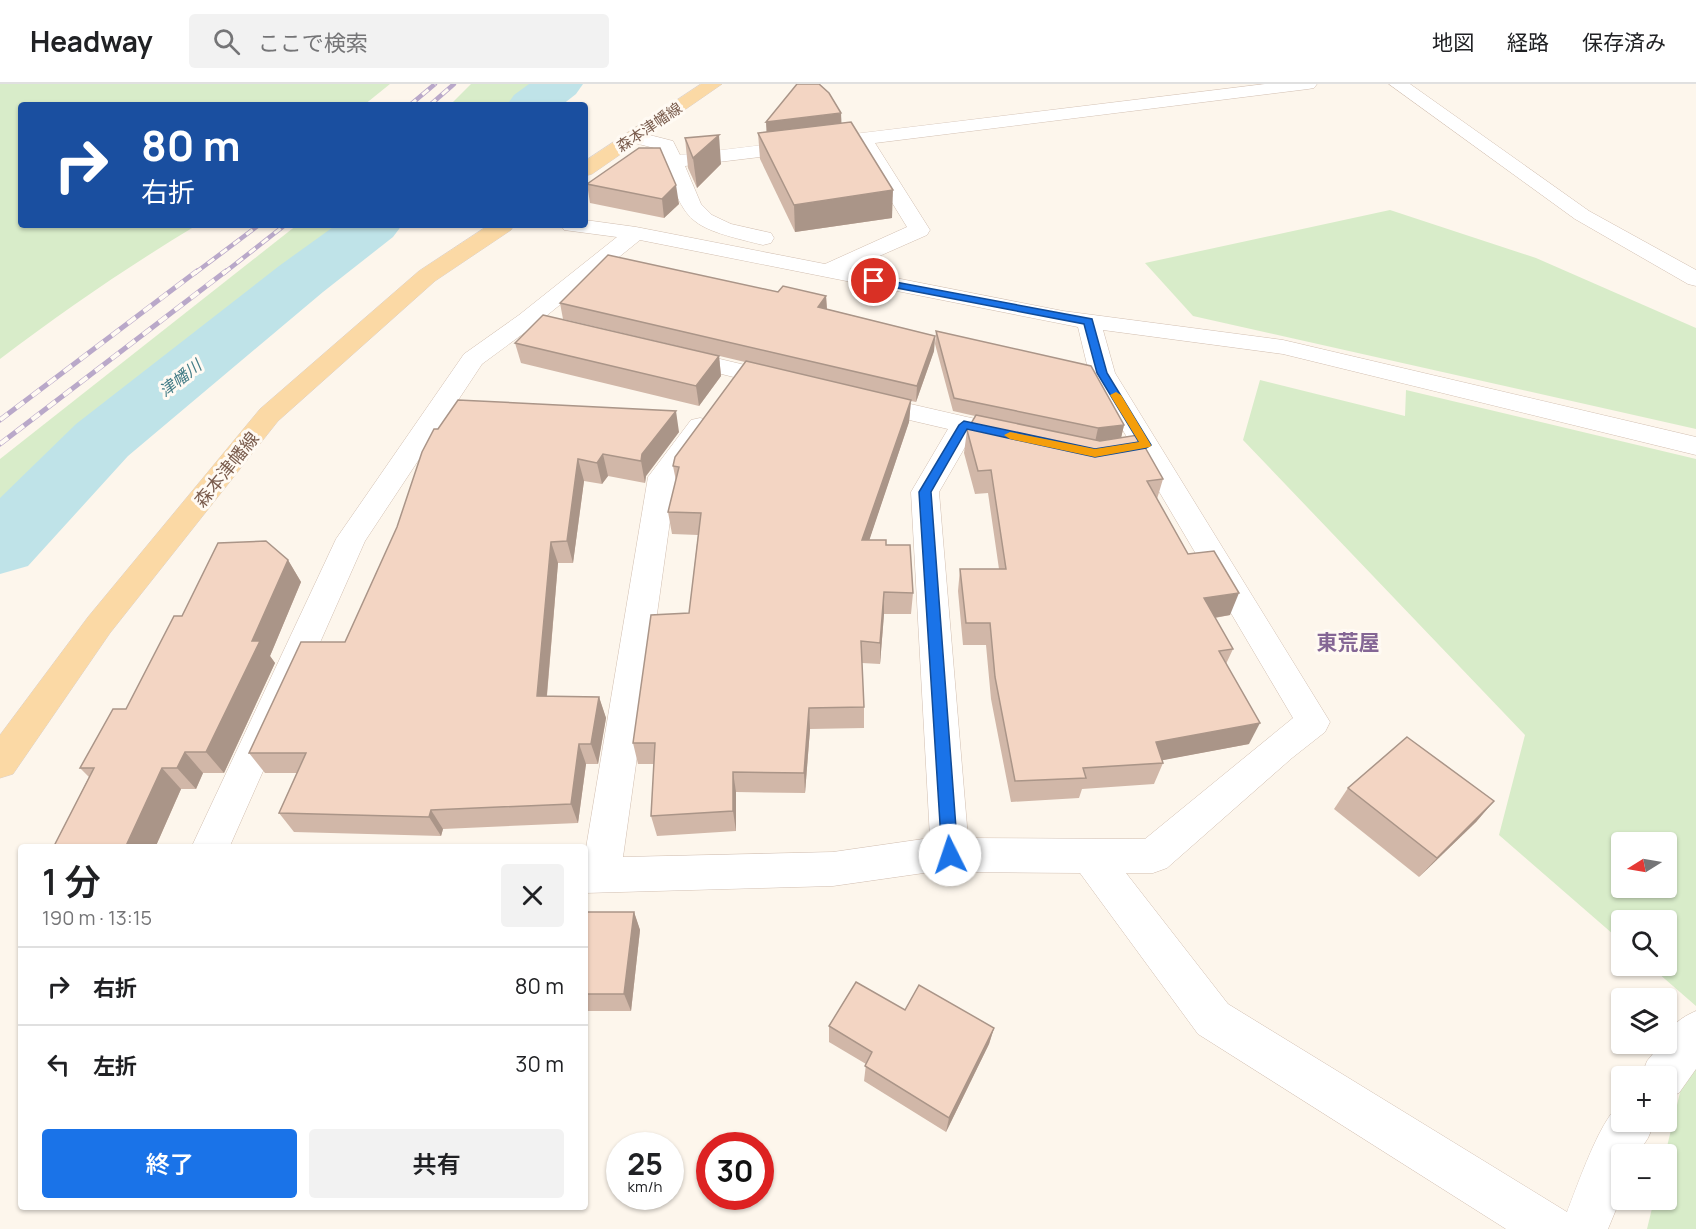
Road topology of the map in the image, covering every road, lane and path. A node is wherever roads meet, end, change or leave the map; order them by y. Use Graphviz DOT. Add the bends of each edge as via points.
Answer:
graph roads {
  1 [pos="713,84"];
  2 [pos="1308,84"];
  3 [pos="1398,84"];
  4 [pos="634,137"];
  5 [pos="868,147"];
  6 [pos="673,162"];
  7 [pos="588,168"];
  8 [pos="588,227"];
  9 [pos="499,228"];
  10 [pos="636,233"];
  11 [pos="853,260"];
  12 [pos="828,272"];
  13 [pos="1696,279"];
  14 [pos="527,320"];
  15 [pos="1088,321"];
  16 [pos="561,328"];
  17 [pos="651,350"];
  18 [pos="741,371"];
  19 [pos="808,387"];
  20 [pos="841,395"];
  21 [pos="964,425"];
  22 [pos="1040,442"];
  23 [pos="1696,446"];
  24 [pos="0,763"];
  25 [pos="212,844"];
  26 [pos="950,855"];
  27 [pos="1090,856"];
  28 [pos="593,875"];
  29 [pos="1696,1033"];
  30 [pos="1671,1066"];
  31 [pos="1625,1132"];
  32 [pos="1550,1229"];
  33 [pos="1584,1229"];
  1 -- 4 [label="main road, 森本津幡線"];
  2 -- 6 [label="street"];
  3 -- 13 [label="street" via="1582,216"];
  4 -- 6 [label="street" via="666,145"];
  4 -- 7 [label="main road, 森本津幡線"];
  5 -- 11 [label="street" via="919,230"];
  6 -- 11 [label="street" via="691,206 700,217 723,228"];
  8 -- 10 [label="street"];
  9 -- 24 [label="main road, 森本津幡線" via="427,276 269,415 99,625"];
  10 -- 12 [label="street"];
  10 -- 14 [label="street"];
  11 -- 12 [label="street"];
  12 -- 15 [label="street"];
  14 -- 16 [label="street"];
  14 -- 25 [label="street" via="473,359 351,539"];
  15 -- 23 [label="street" via="1283,347"];
  15 -- 27 [label="street" via="1102,373 1130,447 1314,722 1153,856"];
  17 -- 18 [label="street"];
  18 -- 19 [label="street"];
  18 -- 28 [label="street" via="662,477"];
  20 -- 21 [label="street"];
  21 -- 22 [label="street"];
  21 -- 26 [label="street" via="925,492"];
  26 -- 27 [label="street"];
  26 -- 28 [label="street" via="833,869"];
  27 -- 32 [label="street" via="1213,1019"];
  29 -- 30 [label="street"];
  31 -- 33 [label="street"];
}
